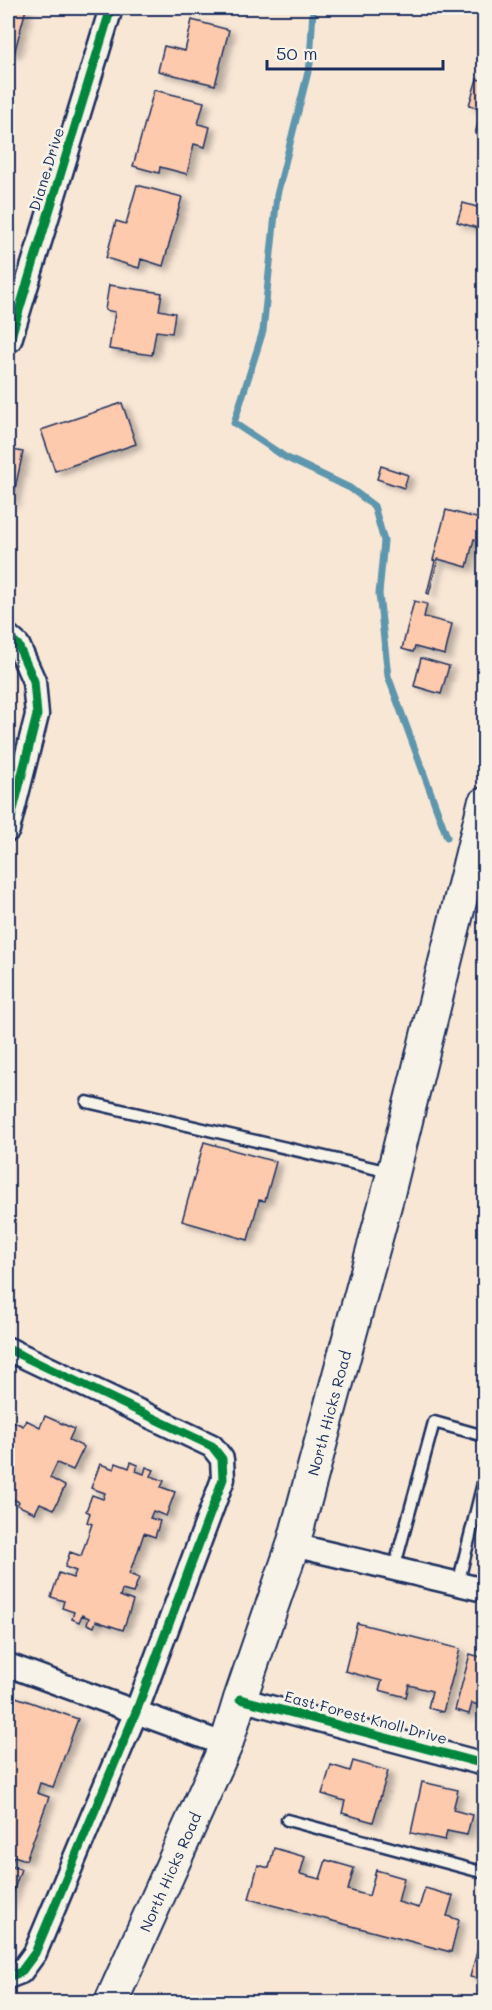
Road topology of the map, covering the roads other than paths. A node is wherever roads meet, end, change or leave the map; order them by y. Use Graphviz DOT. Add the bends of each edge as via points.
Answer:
graph roads {
  1 [pos="111,8"];
  2 [pos="10,340"];
  3 [pos="8,636"];
  4 [pos="484,804"];
  5 [pos="8,830"];
  6 [pos="87,1102"];
  7 [pos="393,1173"];
  8 [pos="8,1349"];
  9 [pos="484,1436"];
  10 [pos="484,1479"];
  11 [pos="293,1545"];
  12 [pos="394,1569"];
  13 [pos="458,1584"];
  14 [pos="484,1590"];
  15 [pos="8,1665"];
  16 [pos="240,1699"];
  17 [pos="136,1712"];
  18 [pos="226,1745"];
  19 [pos="484,1764"];
  20 [pos="287,1820"];
  21 [pos="484,1868"];
  22 [pos="8,1977"];
  23 [pos="113,2002"];
  1 -- 2 [label="street, Diane Drive"];
  3 -- 5 [label="street" via="18,645 34,681 37,715"];
  4 -- 7 [label="main road, North Hicks Road"];
  6 -- 7 [label="lane"];
  7 -- 11 [label="main road, North Hicks Road"];
  8 -- 17 [label="street" via="212,1446 222,1459 223,1479"];
  9 -- 12 [label="lane" via="434,1422"];
  10 -- 13 [label="lane"];
  11 -- 12 [label="street"];
  11 -- 16 [label="main road, North Hicks Road"];
  12 -- 13 [label="street"];
  13 -- 14 [label="street"];
  15 -- 17 [label="street"];
  16 -- 18 [label="main road, North Hicks Road"];
  16 -- 19 [label="street, East Forest Knoll Drive"];
  17 -- 18 [label="street"];
  17 -- 22 [label="street" via="35,1953 21,1972"];
  18 -- 23 [label="main road, North Hicks Road"];
  20 -- 21 [label="lane" via="481,1872"];
}
